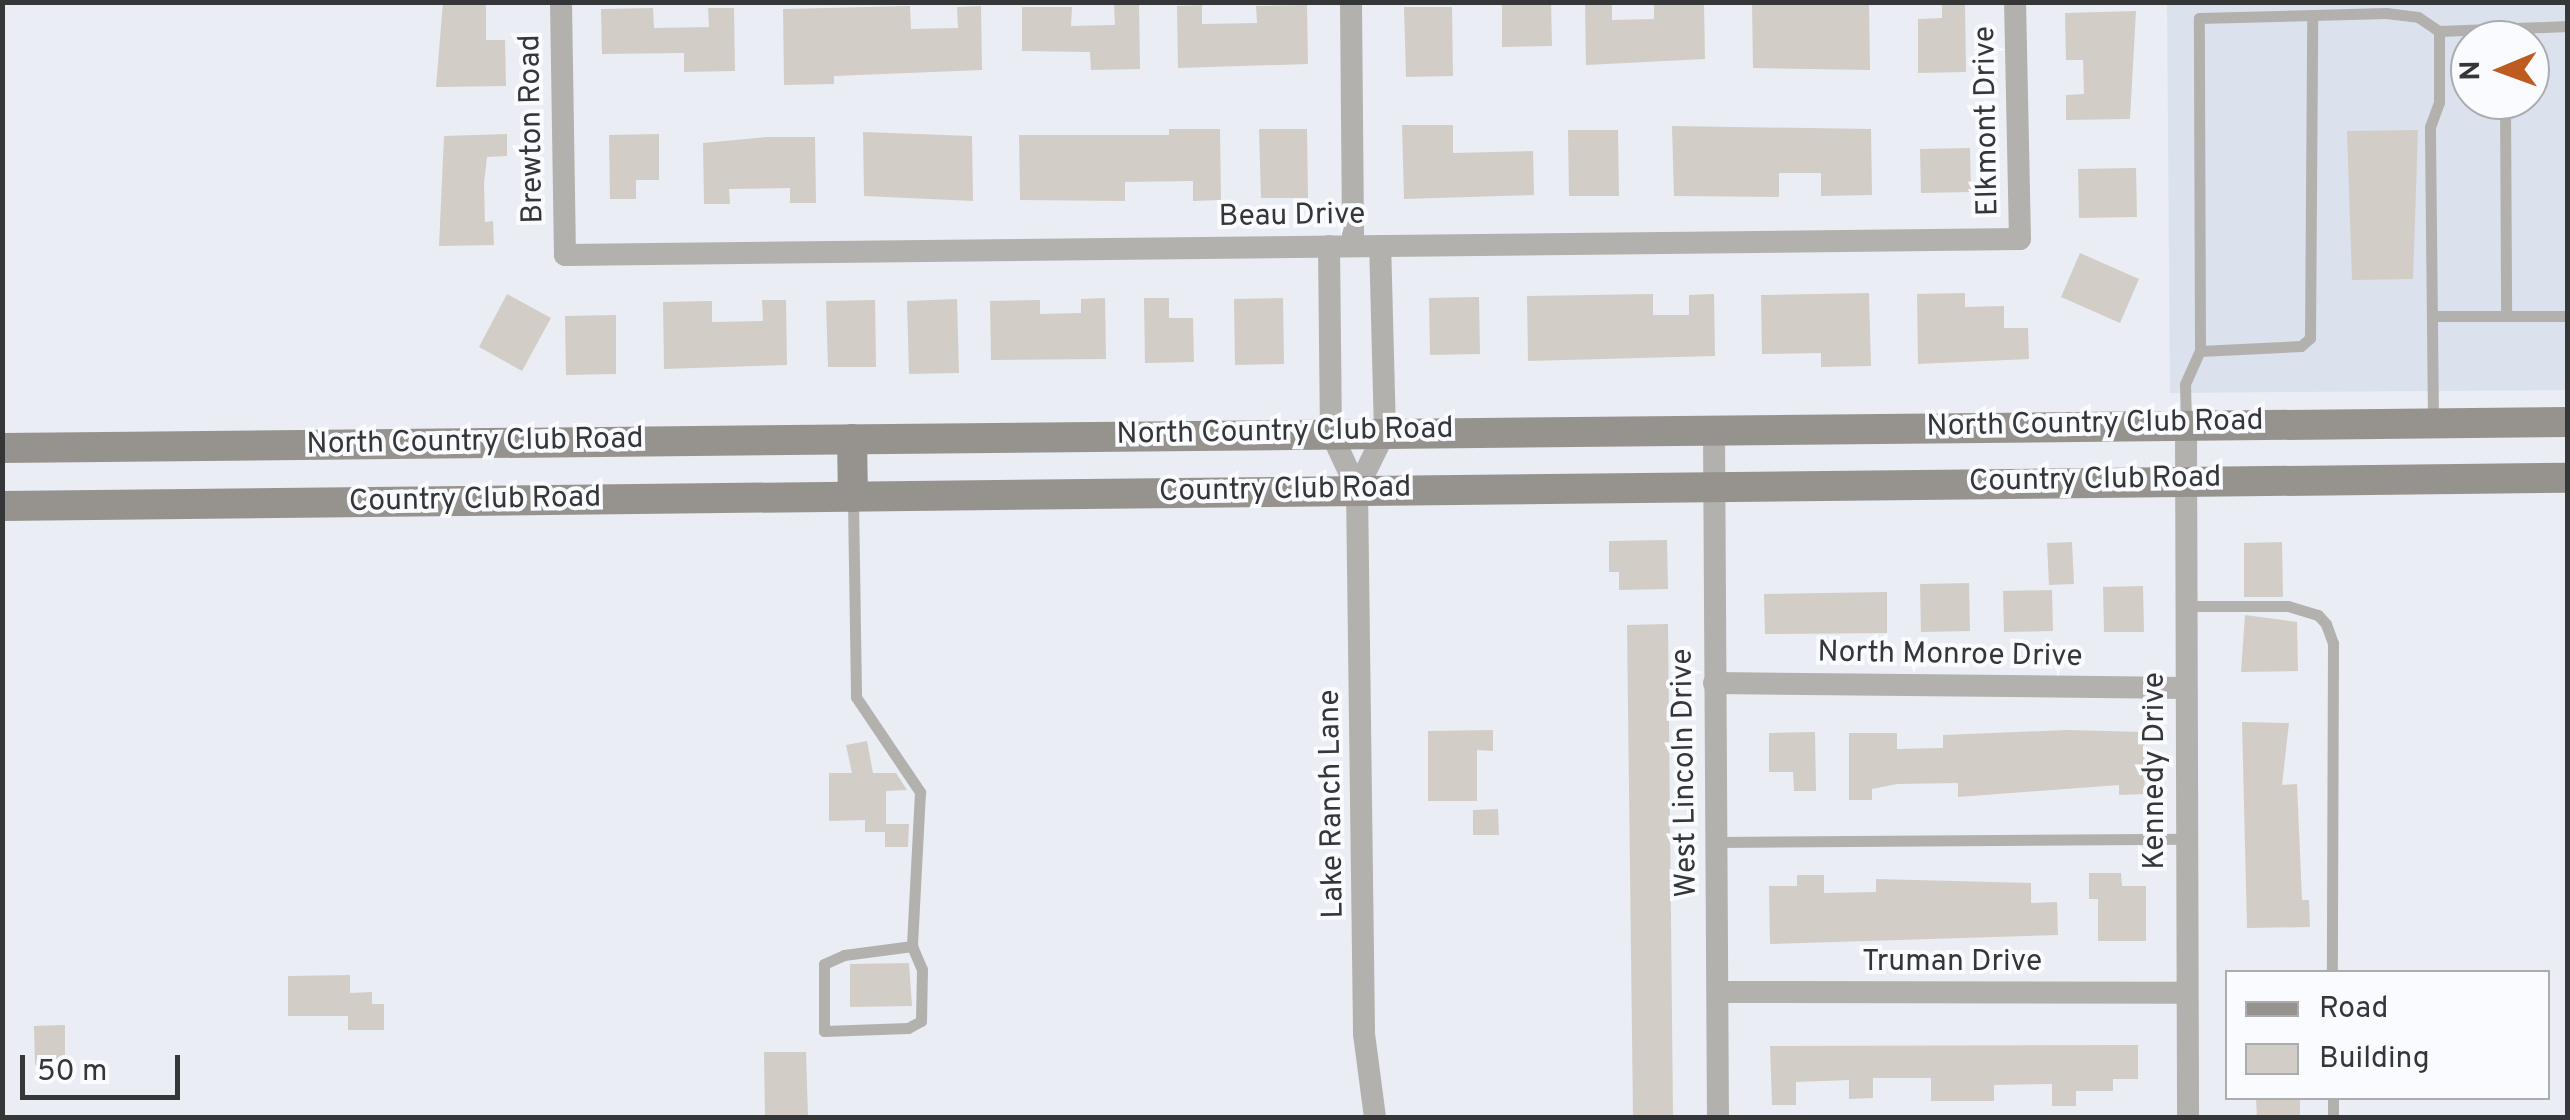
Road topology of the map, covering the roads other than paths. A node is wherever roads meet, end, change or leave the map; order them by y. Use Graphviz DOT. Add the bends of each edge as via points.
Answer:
graph roads {
  1 [pos="561,2"];
  2 [pos="1351,2"];
  3 [pos="2015,2"];
  4 [pos="2418,2"];
  5 [pos="2312,15"];
  6 [pos="2418,17"];
  7 [pos="2438,31"];
  8 [pos="2450,32"];
  9 [pos="2505,120"];
  10 [pos="2020,239"];
  11 [pos="1341,246"];
  12 [pos="1380,246"];
  13 [pos="565,255"];
  14 [pos="2432,316"];
  15 [pos="2506,316"];
  16 [pos="2568,316"];
  17 [pos="2200,350"];
  18 [pos="2433,422"];
  19 [pos="2568,422"];
  20 [pos="2186,424"];
  21 [pos="1714,428"];
  22 [pos="1385,432"];
  23 [pos="1331,433"];
  24 [pos="852,439"];
  25 [pos="2,448"];
  26 [pos="2568,478"];
  27 [pos="2187,479"];
  28 [pos="1714,486"];
  29 [pos="1357,489"];
  30 [pos="853,496"];
  31 [pos="2,506"];
  32 [pos="2186,606"];
  33 [pos="1714,683"];
  34 [pos="2185,688"];
  35 [pos="2186,839"];
  36 [pos="1717,842"];
  37 [pos="912,946"];
  38 [pos="2332,970"];
  39 [pos="1718,992"];
  40 [pos="2186,994"];
  41 [pos="1375,1118"];
  42 [pos="1718,1118"];
  43 [pos="2188,1118"];
  1 -- 13 [label="street, Brewton Road"];
  2 -- 11 [label="street"];
  3 -- 10 [label="street, Elkmont Drive"];
  4 -- 6 [label="lane"];
  5 -- 6 [label="lane"];
  5 -- 17 [label="lane" via="2310,338 2300,346"];
  5 -- 17 [label="lane" via="2199,18"];
  6 -- 7 [label="lane"];
  7 -- 8 [label="lane"];
  7 -- 14 [label="lane" via="2440,102 2430,126"];
  9 -- 15 [label="lane"];
  10 -- 12 [label="street, Beau Drive"];
  11 -- 12 [label="street, Beau Drive"];
  11 -- 13 [label="street, Beau Drive"];
  11 -- 23 [label="street"];
  12 -- 22 [label="street"];
  14 -- 15 [label="lane"];
  14 -- 18 [label="lane"];
  15 -- 16 [label="lane"];
  17 -- 20 [label="lane" via="2185,384"];
  18 -- 19 [label="main road, North Country Club Road"];
  18 -- 20 [label="main road, North Country Club Road"];
  20 -- 21 [label="main road, North Country Club Road"];
  20 -- 27 [label="street, Kennedy Drive"];
  21 -- 22 [label="main road, North Country Club Road"];
  21 -- 28 [label="street, West Lincoln Drive"];
  22 -- 23 [label="main road, North Country Club Road"];
  22 -- 29 [label="street"];
  23 -- 24 [label="main road, North Country Club Road"];
  23 -- 29 [label="street"];
  24 -- 25 [label="main road, North Country Club Road"];
  24 -- 30 [label="main road"];
  26 -- 27 [label="main road, Country Club Road"];
  27 -- 28 [label="main road, Country Club Road"];
  27 -- 32 [label="street, Kennedy Drive"];
  28 -- 29 [label="main road, Country Club Road"];
  28 -- 33 [label="street, West Lincoln Drive"];
  29 -- 30 [label="main road, Country Club Road"];
  29 -- 41 [label="street, Lake Ranch Lane" via="1364,1034"];
  30 -- 31 [label="main road, Country Club Road"];
  30 -- 37 [label="lane" via="856,697 920,792"];
  32 -- 34 [label="street, Kennedy Drive"];
  32 -- 38 [label="lane" via="2288,606 2318,614 2326,624 2333,643"];
  33 -- 34 [label="street, North Monroe Drive"];
  33 -- 36 [label="street, West Lincoln Drive"];
  34 -- 35 [label="street, Kennedy Drive"];
  35 -- 36 [label="lane"];
  35 -- 40 [label="street, Kennedy Drive"];
  36 -- 39 [label="street, West Lincoln Drive"];
  37 -- 37 [label="lane" via="922,969 922,1022 824,1031 824,964"];
  39 -- 40 [label="street, Truman Drive"];
  39 -- 42 [label="street, West Lincoln Drive"];
  40 -- 43 [label="street, Kennedy Drive"];
}
